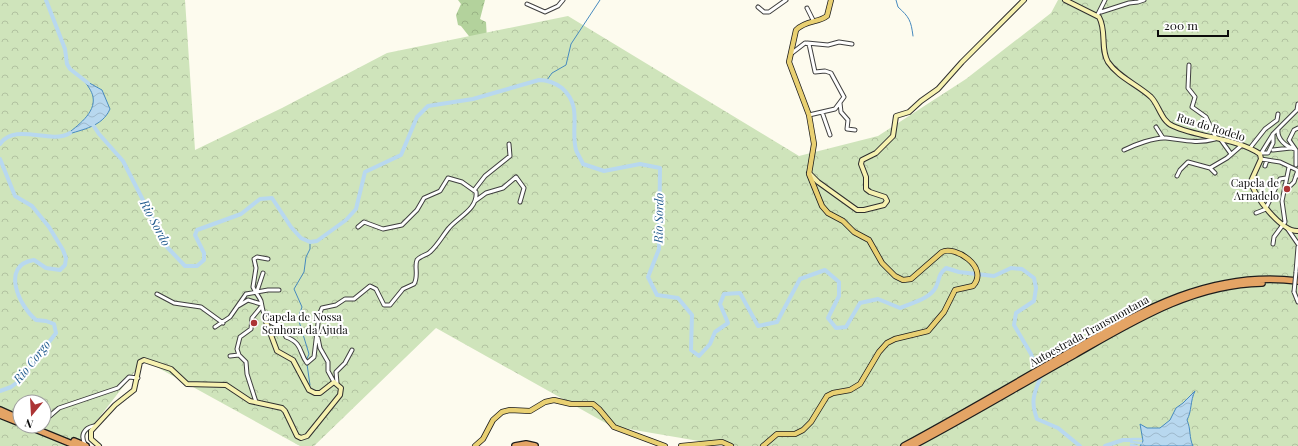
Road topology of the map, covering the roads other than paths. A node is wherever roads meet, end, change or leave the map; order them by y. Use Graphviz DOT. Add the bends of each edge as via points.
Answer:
graph roads {
  1 [pos="563,0"];
  2 [pos="786,0"];
  3 [pos="831,0"];
  4 [pos="1024,0"];
  5 [pos="1064,0"];
  6 [pos="1105,0"];
  7 [pos="1144,0"];
  8 [pos="527,4"];
  9 [pos="758,7"];
  10 [pos="807,8"];
  11 [pos="1101,12"];
  12 [pos="1098,17"];
  13 [pos="812,20"];
  14 [pos="807,43"];
  15 [pos="852,44"];
  16 [pos="790,54"];
  17 [pos="1189,65"];
  18 [pos="840,103"];
  19 [pos="1298,104"];
  20 [pos="1297,110"];
  21 [pos="822,112"];
  22 [pos="1278,114"];
  23 [pos="809,115"];
  24 [pos="1278,118"];
  25 [pos="1284,124"];
  26 [pos="1156,127"];
  27 [pos="1279,128"];
  28 [pos="1298,128"];
  29 [pos="855,130"];
  30 [pos="1273,134"];
  31 [pos="830,135"];
  32 [pos="1162,138"];
  33 [pos="1214,139"];
  34 [pos="1221,140"];
  35 [pos="1291,142"];
  36 [pos="509,144"];
  37 [pos="1242,145"];
  38 [pos="1291,147"];
  39 [pos="1250,148"];
  40 [pos="1124,150"];
  41 [pos="1274,150"];
  42 [pos="1231,154"];
  43 [pos="1261,155"];
  44 [pos="1267,160"];
  45 [pos="1297,164"];
  46 [pos="1265,166"];
  47 [pos="1289,167"];
  48 [pos="1210,168"];
  49 [pos="809,173"];
  50 [pos="1297,173"];
  51 [pos="1215,174"];
  52 [pos="1178,176"];
  53 [pos="1286,178"];
  54 [pos="821,184"];
  55 [pos="1285,185"];
  56 [pos="814,187"];
  57 [pos="475,190"];
  58 [pos="475,201"];
  59 [pos="520,202"];
  60 [pos="1266,209"];
  61 [pos="1256,213"];
  62 [pos="1285,225"];
  63 [pos="358,228"];
  64 [pos="1298,231"];
  65 [pos="1273,244"];
  66 [pos="1298,246"];
  67 [pos="268,259"];
  68 [pos="263,273"];
  69 [pos="1298,281"];
  70 [pos="1298,285"];
  71 [pos="279,290"];
  72 [pos="254,292"];
  73 [pos="157,294"];
  74 [pos="1298,302"];
  75 [pos="238,306"];
  76 [pos="261,306"];
  77 [pos="264,319"];
  78 [pos="222,323"];
  79 [pos="215,326"];
  80 [pos="317,332"];
  81 [pos="1097,339"];
  82 [pos="352,350"];
  83 [pos="239,355"];
  84 [pos="230,356"];
  85 [pos="138,378"];
  86 [pos="335,382"];
  87 [pos="256,402"];
  88 [pos="0,410"];
  89 [pos="970,411"];
  90 [pos="52,414"];
  91 [pos="0,415"];
  92 [pos="12,415"];
  93 [pos="12,420"];
  94 [pos="94,426"];
  95 [pos="52,432"];
  96 [pos="48,434"];
  97 [pos="86,445"];
  98 [pos="77,446"];
  99 [pos="99,446"];
  100 [pos="475,446"];
  101 [pos="515,446"];
  102 [pos="535,446"];
  103 [pos="665,446"];
  104 [pos="681,446"];
  105 [pos="731,446"];
  106 [pos="762,446"];
  107 [pos="904,446"];
  108 [pos="912,446"];
  1 -- 8 [label="street" via="558,6 545,12"];
  2 -- 9 [label="street" via="769,12 764,12"];
  3 -- 13 [label="main road" via="827,16 824,19"];
  4 -- 54 [label="street" via="963,60 938,89 908,113 896,116 893,136 876,153 862,160 866,189 885,197 884,205 858,210"];
  5 -- 12 [label="street"];
  6 -- 11 [label="street"];
  7 -- 11 [label="street"];
  10 -- 13 [label="street"];
  11 -- 12 [label="street"];
  12 -- 33 [label="street, Rua do Rodelo" via="1109,64 1150,96 1169,123"];
  13 -- 16 [label="main road" via="796,30"];
  14 -- 15 [label="street"];
  14 -- 16 [label="street"];
  14 -- 18 [label="street" via="810,44 812,51 815,72 827,71 834,76 844,97"];
  16 -- 23 [label="main road" via="790,65"];
  17 -- 33 [label="street" via="1188,88 1195,97 1192,106 1206,117"];
  18 -- 21 [label="street" via="835,109"];
  18 -- 29 [label="street" via="840,112 848,120 847,129"];
  19 -- 20 [label="street"];
  20 -- 25 [label="street"];
  21 -- 23 [label="street"];
  21 -- 31 [label="street"];
  22 -- 24 [label="street"];
  23 -- 49 [label="main road" via="814,146"];
  24 -- 25 [label="street"];
  24 -- 39 [label="street"];
  25 -- 27 [label="street"];
  26 -- 32 [label="street"];
  27 -- 30 [label="street"];
  27 -- 38 [label="street" via="1277,132 1280,139"];
  28 -- 35 [label="street" via="1294,130"];
  30 -- 43 [label="street"];
  30 -- 43 [label="street" via="1273,143 1268,153"];
  32 -- 33 [label="street" via="1194,143"];
  32 -- 40 [label="street"];
  33 -- 34 [label="street, Rua do Rodelo"];
  34 -- 37 [label="street, Rua do Rodelo"];
  34 -- 42 [label="street"];
  35 -- 38 [label="street"];
  35 -- 38 [label="street"];
  36 -- 57 [label="street" via="510,156 485,175"];
  37 -- 39 [label="street, Rua do Rodelo"];
  37 -- 42 [label="street"];
  38 -- 41 [label="street"];
  38 -- 45 [label="street"];
  39 -- 43 [label="street, Rua do Rodelo"];
  42 -- 48 [label="street"];
  43 -- 44 [label="street"];
  43 -- 60 [label="street" via="1251,181 1254,191"];
  44 -- 46 [label="street"];
  44 -- 47 [label="street" via="1284,163"];
  45 -- 47 [label="street"];
  45 -- 50 [label="street"];
  47 -- 50 [label="street"];
  47 -- 53 [label="street"];
  48 -- 51 [label="street"];
  48 -- 52 [label="street" via="1203,168 1190,160 1185,163"];
  49 -- 54 [label="street"];
  49 -- 56 [label="main road"];
  50 -- 55 [label="street" via="1290,186"];
  53 -- 55 [label="street"];
  53 -- 60 [label="street" via="1280,179"];
  54 -- 56 [label="street"];
  55 -- 62 [label="street" via="1282,201"];
  56 -- 106 [label="main road" via="825,211 868,239 882,264 898,279 911,279 947,250 974,264 977,268 976,281 974,285 955,290 944,311 928,331 887,343 860,384 850,390 827,396 803,430 795,434 778,434"];
  57 -- 58 [label="street"];
  57 -- 63 [label="street" via="462,182 448,178 440,191 424,198 418,209 402,225 383,229 364,222"];
  58 -- 59 [label="street" via="486,193 504,188 516,176 524,188"];
  58 -- 80 [label="street" via="430,252 418,260 415,283 403,288 390,304 384,305 375,288 369,287 354,299 345,299 336,305 322,308"];
  60 -- 61 [label="street"];
  60 -- 62 [label="street"];
  62 -- 64 [label="street" via="1290,230"];
  62 -- 65 [label="street" via="1274,237"];
  62 -- 66 [label="street"];
  66 -- 74 [label="street, bridge" via="1294,292"];
  67 -- 72 [label="street" via="254,258"];
  68 -- 72 [label="street"];
  69 -- 81 [label="highway, Autoestrada Transmontana" via="1251,279 1205,286 1159,304"];
  70 -- 81 [label="highway, Autoestrada Transmontana" via="1256,283 1211,289 1168,305"];
  71 -- 72 [label="street"];
  72 -- 75 [label="street" via="244,295"];
  72 -- 76 [label="street" via="260,299"];
  73 -- 78 [label="street" via="174,303 201,306"];
  75 -- 76 [label="street" via="248,300"];
  75 -- 78 [label="street"];
  76 -- 77 [label="street"];
  76 -- 83 [label="street" via="252,318 251,329 244,332 240,338 237,348"];
  77 -- 80 [label="street" via="282,328 286,338 295,342 303,352 307,363 314,358"];
  77 -- 86 [label="street" via="277,351 294,361 311,392 323,392"];
  78 -- 79 [label="street"];
  80 -- 86 [label="street" via="320,348 328,362 328,371"];
  81 -- 89 [label="highway, Autoestrada Transmontana"];
  82 -- 86 [label="street" via="336,372"];
  83 -- 84 [label="street"];
  83 -- 87 [label="street" via="246,362"];
  85 -- 87 [label="street" via="140,362 146,360 172,370 187,384 226,385"];
  85 -- 90 [label="street" via="128,377 117,389 59,408"];
  85 -- 94 [label="street" via="133,391"];
  86 -- 87 [label="street" via="341,388 340,395 308,435 302,438 296,435 283,408"];
  88 -- 92 [label="highway"];
  89 -- 107 [label="highway, Autoestrada Transmontana"];
  89 -- 108 [label="highway, Autoestrada Transmontana"];
  91 -- 93 [label="highway"];
  94 -- 97 [label="street" via="84,432"];
  94 -- 99 [label="street" via="90,437"];
  95 -- 97 [label="highway"];
  96 -- 98 [label="highway"];
  100 -- 103 [label="main road" via="492,421 502,412 530,411 552,400 571,404 593,404 614,427"];
  101 -- 102 [label="highway"];
  104 -- 105 [label="main road" via="720,442"];
}
